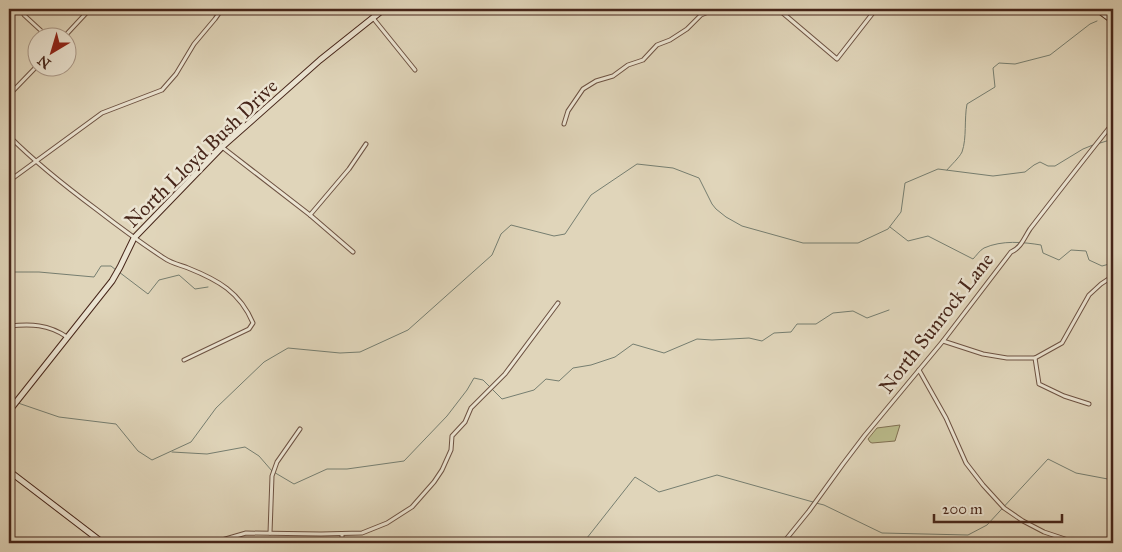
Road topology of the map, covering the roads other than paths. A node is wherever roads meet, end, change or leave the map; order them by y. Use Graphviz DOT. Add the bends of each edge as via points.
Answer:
graph roads {
  1 [pos="90,9"];
  2 [pos="222,9"];
  3 [pos="384,9"];
  4 [pos="715,9"];
  5 [pos="778,9"];
  6 [pos="876,9"];
  7 [pos="1097,9"];
  8 [pos="24,15"];
  9 [pos="373,18"];
  10 [pos="1113,21"];
  11 [pos="38,28"];
  12 [pos="72,28"];
  13 [pos="416,70"];
  14 [pos="28,75"];
  15 [pos="9,95"];
  16 [pos="1113,123"];
  17 [pos="564,124"];
  18 [pos="9,136"];
  19 [pos="366,144"];
  20 [pos="222,147"];
  21 [pos="35,161"];
  22 [pos="9,181"];
  23 [pos="310,215"];
  24 [pos="134,238"];
  25 [pos="353,252"];
  26 [pos="1113,276"];
  27 [pos="558,303"];
  28 [pos="9,326"];
  29 [pos="68,337"];
  30 [pos="943,341"];
  31 [pos="1036,358"];
  32 [pos="184,360"];
  33 [pos="919,370"];
  34 [pos="1089,404"];
  35 [pos="9,411"];
  36 [pos="300,429"];
  37 [pos="10,473"];
  38 [pos="270,534"];
  39 [pos="342,534"];
  40 [pos="103,543"];
  41 [pos="216,543"];
  42 [pos="342,543"];
  43 [pos="783,543"];
  44 [pos="1077,543"];
  1 -- 12 [label="street"];
  2 -- 21 [label="street" via="162,90 102,113"];
  3 -- 9 [label="street, North Lloyd Bush Drive"];
  4 -- 17 [label="street" via="701,15 679,35 657,45 644,60 583,89 568,111"];
  5 -- 6 [label="street" via="837,59"];
  7 -- 10 [label="street"];
  8 -- 11 [label="street"];
  9 -- 13 [label="street"];
  9 -- 20 [label="street, North Lloyd Bush Drive"];
  14 -- 15 [label="street"];
  16 -- 30 [label="street, North Sunrock Lane" via="1025,236 1021,246 1011,252"];
  18 -- 21 [label="street"];
  19 -- 23 [label="street"];
  20 -- 23 [label="street"];
  20 -- 24 [label="street, North Lloyd Bush Drive"];
  21 -- 22 [label="street"];
  21 -- 24 [label="street"];
  23 -- 25 [label="street"];
  24 -- 29 [label="street, North Lloyd Bush Drive" via="112,281"];
  24 -- 32 [label="street" via="166,260 219,282 240,300 253,323 249,329"];
  26 -- 31 [label="street" via="1089,295 1062,343"];
  27 -- 39 [label="street" via="505,374 471,408 465,422 452,436 451,450 442,470 412,507 387,523 362,533"];
  28 -- 29 [label="street" via="42,326"];
  29 -- 35 [label="street, North Lloyd Bush Drive"];
  30 -- 31 [label="street" via="983,354"];
  30 -- 33 [label="street, North Sunrock Lane"];
  31 -- 34 [label="street" via="1039,384"];
  33 -- 43 [label="street, North Sunrock Lane"];
  33 -- 44 [label="street" via="966,463 982,485 1004,508 1023,521"];
  36 -- 38 [label="street" via="272,476"];
  37 -- 40 [label="street"];
  38 -- 39 [label="street"];
  38 -- 41 [label="street" via="246,533"];
  39 -- 42 [label="street"];
}
